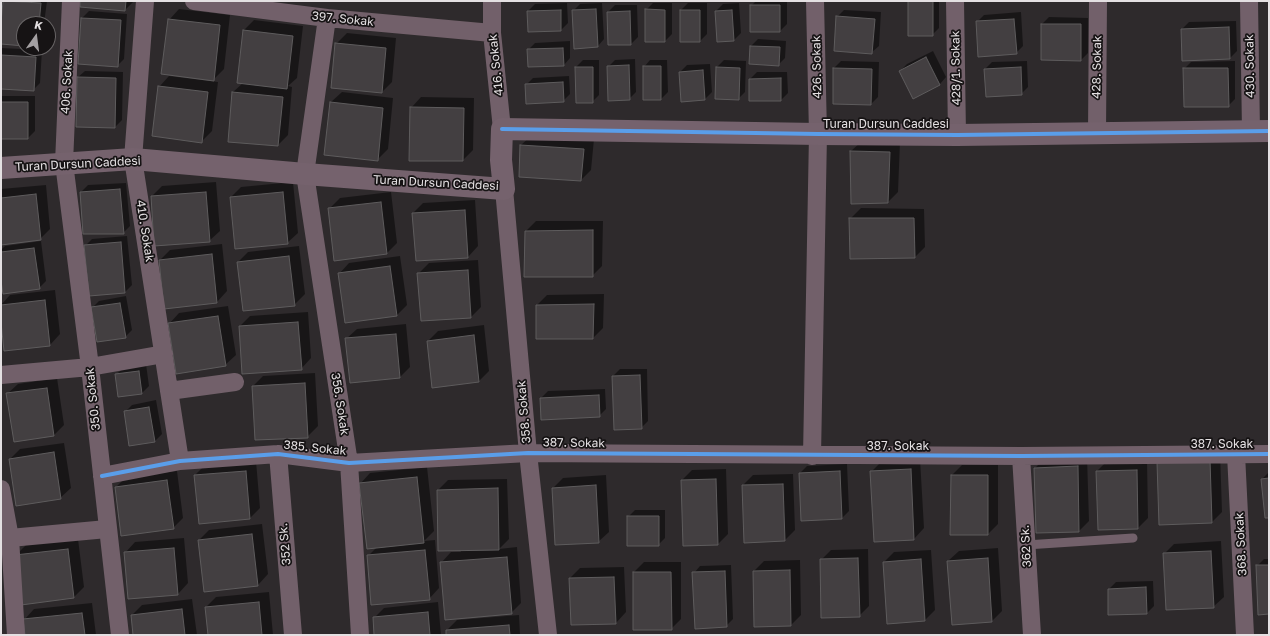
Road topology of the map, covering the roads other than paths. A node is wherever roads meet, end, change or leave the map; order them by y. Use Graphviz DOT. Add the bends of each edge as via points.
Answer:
graph roads {
  1 [pos="71,1"];
  2 [pos="145,1"];
  3 [pos="194,1"];
  4 [pos="492,1"];
  5 [pos="815,1"];
  6 [pos="955,1"];
  7 [pos="1098,1"];
  8 [pos="1249,1"];
  9 [pos="298,8"];
  10 [pos="327,18"];
  11 [pos="492,33"];
  12 [pos="502,129"];
  13 [pos="1260,131"];
  14 [pos="1097,133"];
  15 [pos="818,134"];
  16 [pos="957,134"];
  17 [pos="133,159"];
  18 [pos="64,163"];
  19 [pos="1,168"];
  20 [pos="305,174"];
  21 [pos="504,188"];
  22 [pos="164,354"];
  23 [pos="90,366"];
  24 [pos="1,375"];
  25 [pos="235,382"];
  26 [pos="169,391"];
  27 [pos="528,453"];
  28 [pos="278,454"];
  29 [pos="1236,454"];
  30 [pos="1269,454"];
  31 [pos="812,456"];
  32 [pos="1021,456"];
  33 [pos="180,461"];
  34 [pos="348,462"];
  35 [pos="102,476"];
  36 [pos="1,489"];
  37 [pos="107,529"];
  38 [pos="10,538"];
  39 [pos="1133,538"];
  40 [pos="1026,545"];
  41 [pos="16,635"];
  42 [pos="120,635"];
  43 [pos="293,635"];
  44 [pos="360,635"];
  45 [pos="548,635"];
  46 [pos="1032,635"];
  47 [pos="1245,635"];
  1 -- 18 [label="street, 406. Sokak"];
  2 -- 17 [label="street, 410. Sokak"];
  3 -- 9 [label="street, 397. Sokak"];
  4 -- 11 [label="street, 416. Sokak"];
  5 -- 15 [label="street, 426. Sokak"];
  6 -- 16 [label="street, 428/1. Sokak"];
  7 -- 14 [label="street, 428. Sokak"];
  8 -- 13 [label="street, 430. Sokak"];
  9 -- 10 [label="street, 397. Sokak"];
  10 -- 11 [label="street, 397. Sokak"];
  10 -- 20 [label="street, 356. Sokak"];
  11 -- 12 [label="street, 416. Sokak"];
  12 -- 15 [label="street, Turan Dursun Caddesi"];
  12 -- 21 [label="street, Turan Dursun Caddesi" via="501,160"];
  13 -- 14 [label="street, Turan Dursun Caddesi"];
  14 -- 16 [label="street, Turan Dursun Caddesi"];
  15 -- 16 [label="street, Turan Dursun Caddesi"];
  15 -- 31 [label="street, 426. Sokak"];
  17 -- 18 [label="street, Turan Dursun Caddesi"];
  17 -- 20 [label="street, Turan Dursun Caddesi"];
  17 -- 22 [label="street, 410. Sokak"];
  18 -- 19 [label="street, Turan Dursun Caddesi"];
  18 -- 23 [label="street, 350. Sokak"];
  20 -- 21 [label="street, Turan Dursun Caddesi"];
  20 -- 34 [label="street, 356. Sokak"];
  21 -- 27 [label="street, 358. Sokak"];
  22 -- 23 [label="street"];
  22 -- 26 [label="street, 410. Sokak"];
  23 -- 24 [label="street"];
  23 -- 35 [label="street, 350. Sokak"];
  25 -- 26 [label="street"];
  26 -- 33 [label="street, 410. Sokak"];
  27 -- 31 [label="street, 387. Sokak"];
  27 -- 34 [label="street, 385. Sokak"];
  27 -- 45 [label="street, 358. Sokak"];
  28 -- 33 [label="street, 385. Sokak"];
  28 -- 34 [label="street, 385. Sokak"];
  28 -- 43 [label="street, 352 Sk."];
  29 -- 30 [label="street, 387. Sokak"];
  29 -- 32 [label="street, 387. Sokak"];
  29 -- 47 [label="street, 368. Sokak"];
  31 -- 32 [label="street, 387. Sokak"];
  32 -- 40 [label="street, 362 Sk."];
  33 -- 35 [label="street, 385. Sokak"];
  34 -- 44 [label="street, 356. Sokak"];
  35 -- 37 [label="street, 350. Sokak"];
  36 -- 38 [label="street"];
  37 -- 38 [label="street"];
  37 -- 42 [label="street, 350. Sokak"];
  38 -- 41 [label="street"];
  39 -- 40 [label="lane"];
  40 -- 46 [label="street, 362 Sk."];
}
